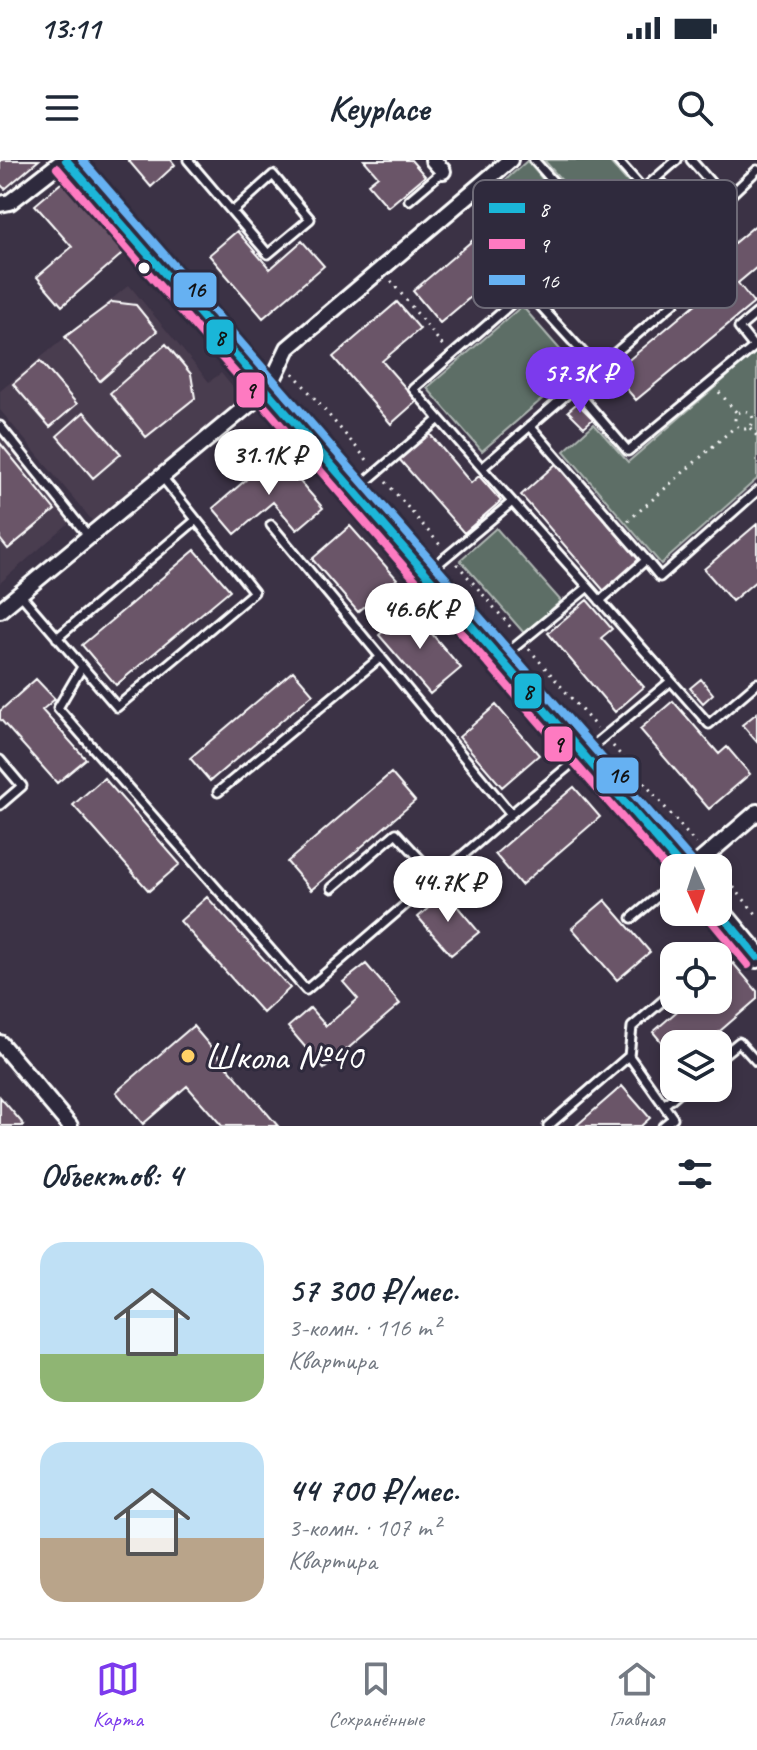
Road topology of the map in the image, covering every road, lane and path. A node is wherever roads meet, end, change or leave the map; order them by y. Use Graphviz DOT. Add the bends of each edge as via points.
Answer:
graph roads {
  1 [pos="65,160"];
  2 [pos="188,160"];
  3 [pos="510,160"];
  4 [pos="534,160"];
  5 [pos="617,160"];
  6 [pos="677,160"];
  7 [pos="691,160"];
  8 [pos="438,166"];
  9 [pos="757,170"];
  10 [pos="486,180"];
  11 [pos="552,180"];
  12 [pos="635,180"];
  13 [pos="654,180"];
  14 [pos="708,180"];
  15 [pos="737,189"];
  16 [pos="473,191"];
  17 [pos="3,199"];
  18 [pos="409,200"];
  19 [pos="232,212"];
  20 [pos="381,270"];
  21 [pos="506,308"];
  22 [pos="542,308"];
  23 [pos="668,308"];
  24 [pos="757,313"];
  25 [pos="285,354"];
  26 [pos="452,356"];
  27 [pos="597,368"];
  28 [pos="711,382"];
  29 [pos="269,388"];
  30 [pos="574,388"];
  31 [pos="757,411"];
  32 [pos="737,413"];
  33 [pos="751,413"];
  34 [pos="439,419"];
  35 [pos="0,426"];
  36 [pos="530,426"];
  37 [pos="736,426"];
  38 [pos="750,428"];
  39 [pos="757,436"];
  40 [pos="482,468"];
  41 [pos="377,471"];
  42 [pos="162,477"];
  43 [pos="356,490"];
  44 [pos="757,491"];
  45 [pos="512,502"];
  46 [pos="196,520"];
  47 [pos="271,525"];
  48 [pos="619,529"];
  49 [pos="89,537"];
  50 [pos="449,555"];
  51 [pos="646,560"];
  52 [pos="424,576"];
  53 [pos="588,587"];
  54 [pos="20,594"];
  55 [pos="600,601"];
  56 [pos="0,610"];
  57 [pos="57,638"];
  58 [pos="522,641"];
  59 [pos="381,657"];
  60 [pos="498,661"];
  61 [pos="82,667"];
  62 [pos="671,681"];
  63 [pos="757,683"];
  64 [pos="605,737"];
  65 [pos="582,756"];
  66 [pos="0,760"];
  67 [pos="218,792"];
  68 [pos="0,805"];
  69 [pos="757,812"];
  70 [pos="511,814"];
  71 [pos="670,854"];
  72 [pos="705,854"];
  73 [pos="707,854"];
  74 [pos="437,877"];
  75 [pos="732,886"];
  76 [pos="332,888"];
  77 [pos="660,895"];
  78 [pos="757,915"];
  79 [pos="632,918"];
  80 [pos="731,926"];
  81 [pos="757,957"];
  82 [pos="660,1003"];
  83 [pos="0,1043"];
  84 [pos="732,1048"];
  85 [pos="629,1056"];
  86 [pos="757,1062"];
  87 [pos="668,1102"];
  88 [pos="664,1105"];
  89 [pos="70,1126"];
  90 [pos="548,1126"];
  91 [pos="663,1126"];
  1 -- 17 [label="street"];
  1 -- 29 [label="main road"];
  2 -- 19 [label="lane"];
  3 -- 10 [label="street"];
  4 -- 11 [label="lane"];
  5 -- 12 [label="lane"];
  6 -- 13 [label="lane"];
  7 -- 14 [label="lane"];
  8 -- 18 [label="lane"];
  9 -- 15 [label="lane"];
  16 -- 20 [label="street"];
  19 -- 19 [label="lane" via="268,254 310,219 273,175"];
  20 -- 25 [label="street"];
  20 -- 26 [label="path"];
  21 -- 26 [label="lane"];
  22 -- 27 [label="lane"];
  23 -- 27 [label="lane"];
  24 -- 28 [label="lane" via="739,328 754,347"];
  25 -- 29 [label="street"];
  25 -- 41 [label="path"];
  26 -- 34 [label="lane" via="413,389"];
  27 -- 30 [label="lane"];
  28 -- 30 [label="lane" via="628,451"];
  28 -- 32 [label="path"];
  29 -- 42 [label="street"];
  29 -- 43 [label="main road"];
  30 -- 36 [label="lane"];
  31 -- 33 [label="path"];
  32 -- 33 [label="path"];
  32 -- 37 [label="path"];
  33 -- 38 [label="path"];
  34 -- 40 [label="lane"];
  34 -- 41 [label="lane"];
  35 -- 49 [label="lane"];
  36 -- 40 [label="lane"];
  36 -- 48 [label="lane"];
  37 -- 38 [label="path"];
  37 -- 48 [label="path"];
  38 -- 39 [label="path"];
  40 -- 45 [label="lane"];
  41 -- 43 [label="lane"];
  41 -- 50 [label="path"];
  42 -- 46 [label="lane"];
  42 -- 49 [label="street"];
  43 -- 52 [label="main road"];
  44 -- 51 [label="lane" via="660,577"];
  45 -- 50 [label="lane"];
  45 -- 53 [label="lane"];
  46 -- 57 [label="lane"];
  46 -- 61 [label="lane" via="254,592 117,707"];
  47 -- 59 [label="lane"];
  48 -- 51 [label="lane"];
  49 -- 54 [label="street"];
  50 -- 52 [label="lane"];
  50 -- 58 [label="path"];
  51 -- 55 [label="lane"];
  52 -- 60 [label="main road"];
  53 -- 55 [label="lane"];
  53 -- 58 [label="lane"];
  54 -- 56 [label="street"];
  54 -- 57 [label="lane"];
  55 -- 62 [label="lane"];
  57 -- 61 [label="lane"];
  58 -- 60 [label="lane"];
  58 -- 64 [label="path"];
  59 -- 67 [label="lane"];
  59 -- 70 [label="lane"];
  60 -- 65 [label="main road"];
  61 -- 74 [label="lane" via="58,708 306,990"];
  62 -- 63 [label="lane" via="709,724"];
  62 -- 64 [label="lane"];
  64 -- 65 [label="lane"];
  64 -- 72 [label="path"];
  65 -- 70 [label="lane"];
  65 -- 71 [label="main road"];
  66 -- 68 [label="lane" via="22,786"];
  69 -- 73 [label="street"];
  70 -- 74 [label="lane"];
  74 -- 76 [label="lane" via="396,833"];
  75 -- 78 [label="path"];
  77 -- 79 [label="lane"];
  80 -- 81 [label="main road"];
  82 -- 85 [label="lane" via="632,1027"];
  83 -- 89 [label="street"];
  84 -- 86 [label="lane" via="739,1042"];
  85 -- 88 [label="lane"];
  85 -- 90 [label="lane"];
  87 -- 88 [label="lane"];
  88 -- 91 [label="lane" via="673,1118"];
}
